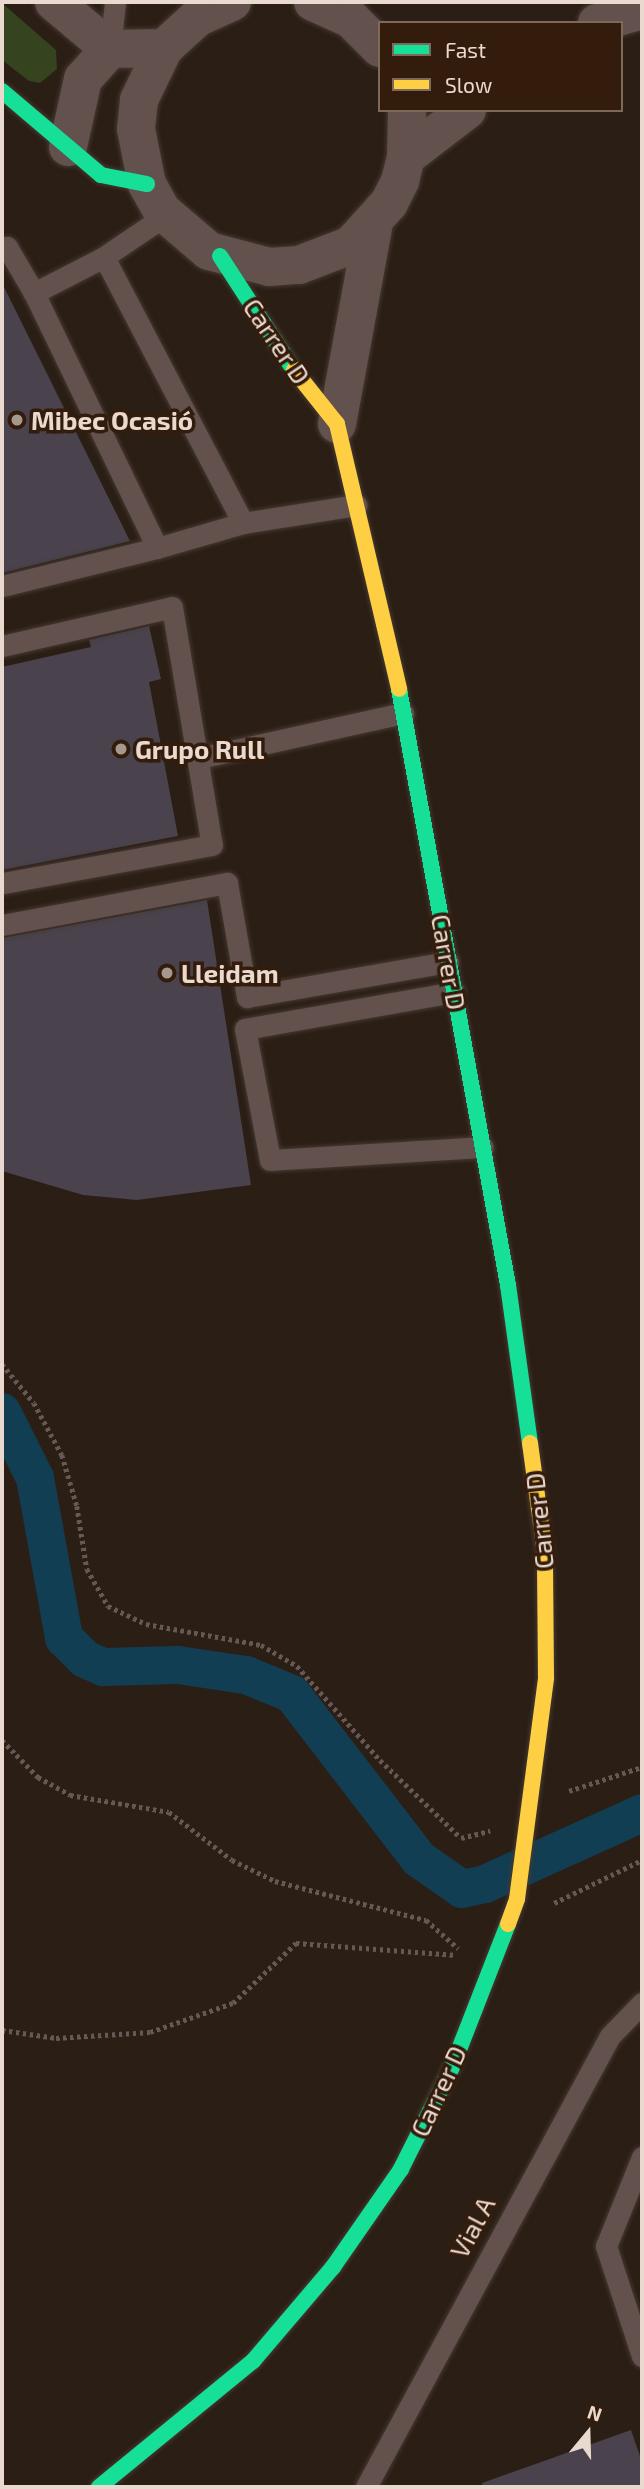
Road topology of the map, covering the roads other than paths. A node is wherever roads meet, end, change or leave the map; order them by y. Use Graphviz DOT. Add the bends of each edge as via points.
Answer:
graph roads {
  1 [pos="54,2"];
  2 [pos="115,2"];
  3 [pos="317,2"];
  4 [pos="223,3"];
  5 [pos="642,10"];
  6 [pos="604,21"];
  7 [pos="378,44"];
  8 [pos="163,48"];
  9 [pos="110,49"];
  10 [pos="2,91"];
  11 [pos="407,112"];
  12 [pos="464,112"];
  13 [pos="68,147"];
  14 [pos="406,157"];
  15 [pos="157,200"];
  16 [pos="374,222"];
  17 [pos="2,250"];
  18 [pos="220,256"];
  19 [pos="104,257"];
  20 [pos="34,293"];
  21 [pos="337,424"];
  22 [pos="358,505"];
  23 [pos="243,523"];
  24 [pos="157,548"];
  25 [pos="2,586"];
  26 [pos="2,646"];
  27 [pos="403,713"];
  28 [pos="199,758"];
  29 [pos="2,883"];
  30 [pos="2,925"];
  31 [pos="448,961"];
  32 [pos="454,992"];
  33 [pos="483,1147"];
  34 [pos="642,2003"];
  35 [pos="642,2157"];
  36 [pos="642,2356"];
  37 [pos="99,2487"];
  38 [pos="366,2487"];
  1 -- 9 [label="street"];
  2 -- 9 [label="lane"];
  3 -- 7 [label="street" via="351,19"];
  4 -- 8 [label="street" via="189,24"];
  5 -- 6 [label="street"];
  8 -- 9 [label="street"];
  8 -- 15 [label="street" via="139,100 138,148"];
  9 -- 13 [label="street" via="83,79"];
  10 -- 13 [label="street"];
  11 -- 14 [label="street"];
  12 -- 14 [label="street"];
  13 -- 15 [label="street" via="101,175"];
  14 -- 16 [label="street" via="389,203"];
  15 -- 18 [label="street" via="184,234"];
  15 -- 19 [label="lane"];
  16 -- 18 [label="street" via="351,245 299,265 269,267"];
  16 -- 21 [label="street, Carrer D"];
  17 -- 20 [label="lane" via="6,247"];
  18 -- 21 [label="street, Carrer D" via="280,353"];
  19 -- 20 [label="lane"];
  19 -- 23 [label="lane"];
  20 -- 24 [label="lane"];
  21 -- 22 [label="street, Carrer D"];
  22 -- 23 [label="lane"];
  22 -- 27 [label="street, Carrer D"];
  23 -- 24 [label="lane"];
  24 -- 25 [label="lane"];
  26 -- 28 [label="lane" via="172,607"];
  27 -- 28 [label="lane"];
  27 -- 31 [label="street, Carrer D"];
  28 -- 29 [label="lane" via="212,845"];
  30 -- 31 [label="lane" via="227,883 247,997"];
  31 -- 32 [label="street, Carrer D"];
  32 -- 33 [label="street, Carrer D"];
  32 -- 33 [label="lane" via="245,1029 270,1160"];
  33 -- 37 [label="street, Carrer D" via="508,1285 545,1553 546,1678 517,1899 453,2065 401,2169 333,2267 253,2361"];
  34 -- 38 [label="lane, Vial A" via="610,2036"];
  35 -- 36 [label="lane" via="606,2246"];
}
